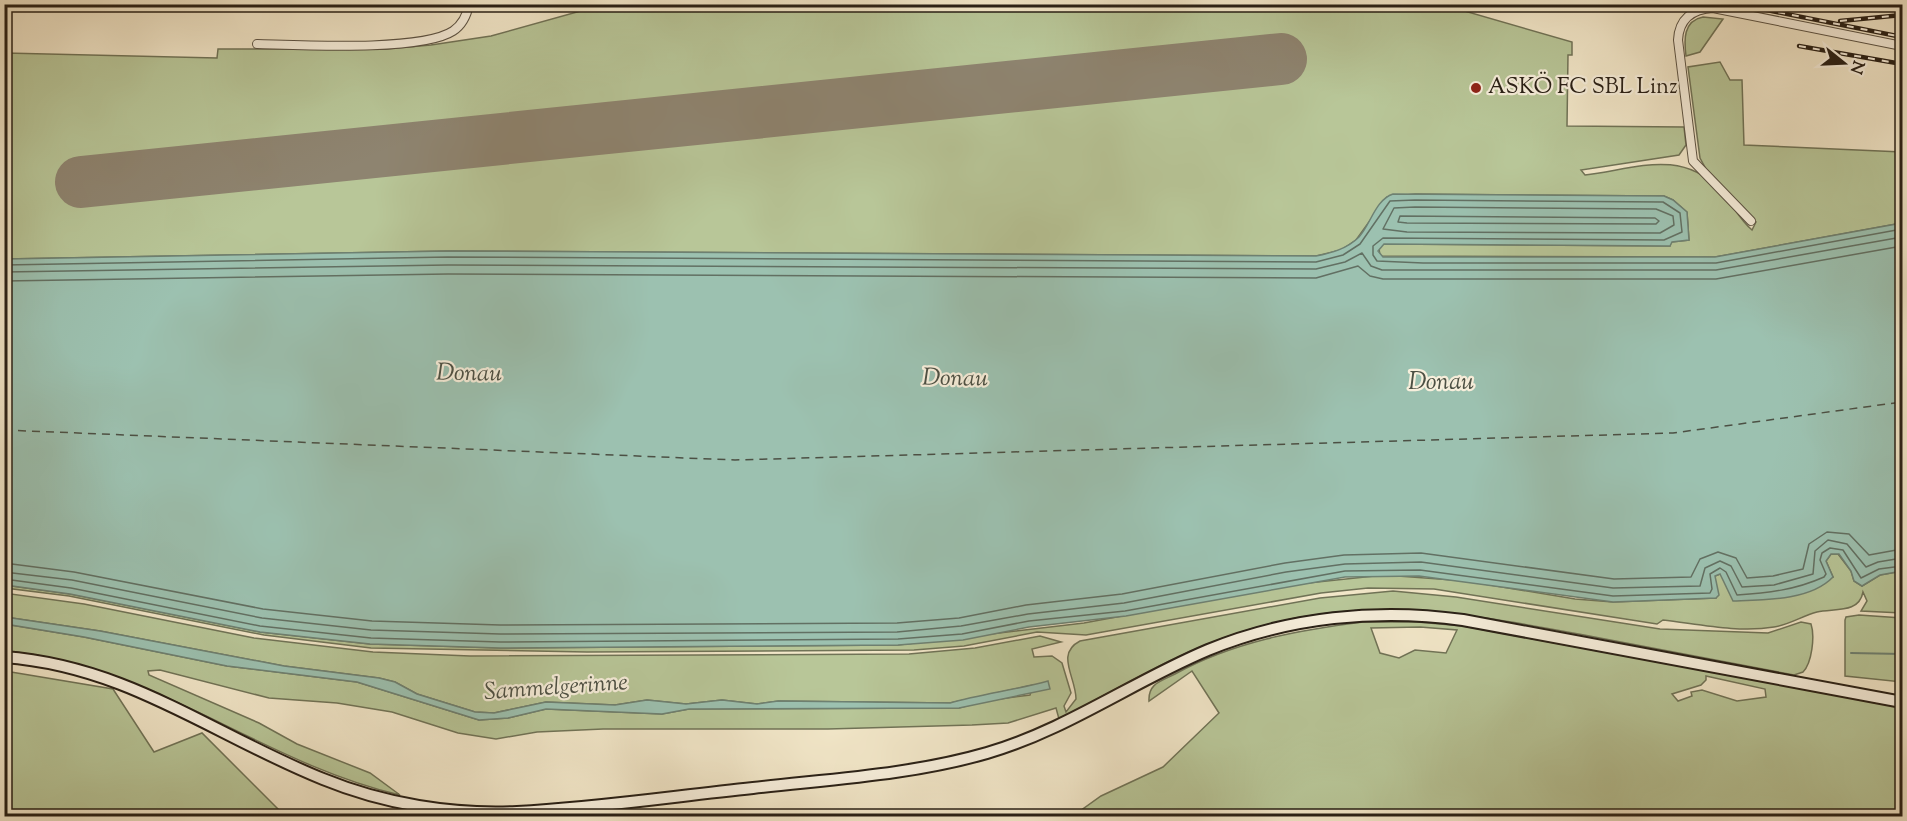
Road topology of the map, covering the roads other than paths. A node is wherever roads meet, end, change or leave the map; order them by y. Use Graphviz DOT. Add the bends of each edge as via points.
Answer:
graph roads {
  1 [pos="469,4"];
  2 [pos="257,44"];
  3 [pos="1902,46"];
  4 [pos="1750,221"];
  5 [pos="4,657"];
  6 [pos="1902,702"];
  7 [pos="443,813"];
  1 -- 2 [label="street" via="455,30 429,39 355,45"];
  3 -- 4 [label="street" via="1713,8 1696,11 1683,21 1678,40 1693,161"];
  5 -- 7 [label="main road" via="47,662 112,680 187,711 324,780"];
  6 -- 7 [label="main road" via="1463,620 1410,615 1342,617 1227,643 1047,732 946,763 845,778 539,810"];
}
